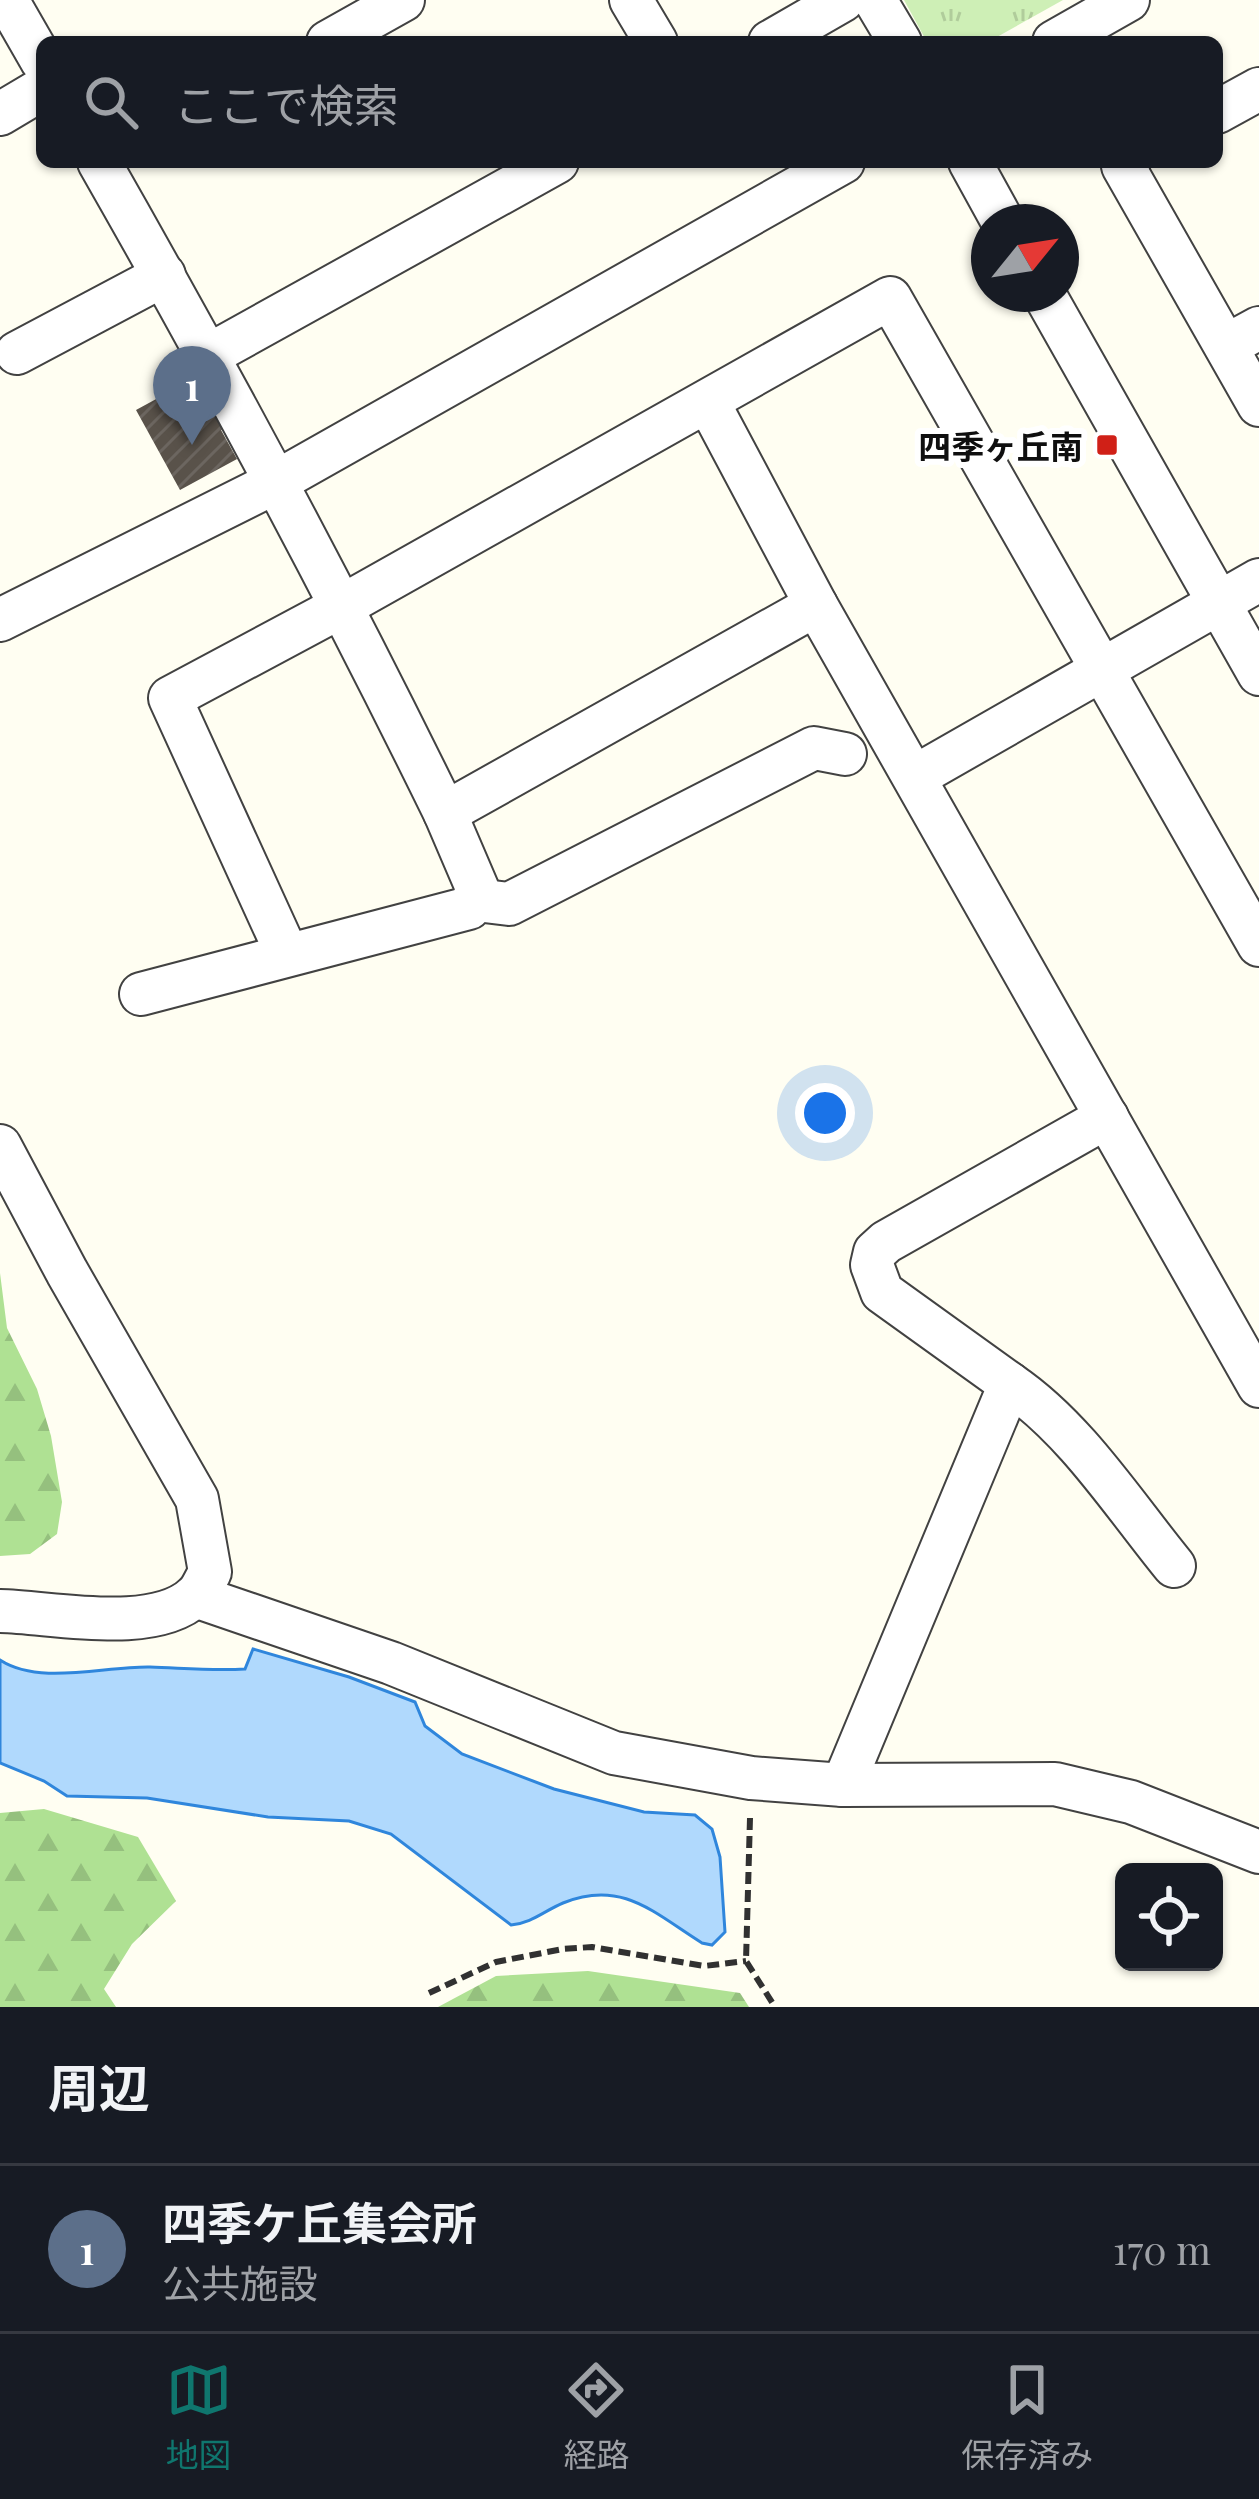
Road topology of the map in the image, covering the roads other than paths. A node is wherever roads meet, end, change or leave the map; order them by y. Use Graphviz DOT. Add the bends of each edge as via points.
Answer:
graph roads {
  1 [pos="7,0"];
  2 [pos="403,0"];
  3 [pos="631,0"];
  4 [pos="843,0"];
  5 [pos="875,0"];
  6 [pos="1128,0"];
  7 [pos="339,36"];
  8 [pos="652,36"];
  9 [pos="780,36"];
  10 [pos="896,36"];
  11 [pos="1065,36"];
  12 [pos="36,51"];
  13 [pos="1259,88"];
  14 [pos="36,92"];
  15 [pos="1223,109"];
  16 [pos="0,114"];
  17 [pos="107,168"];
  18 [pos="546,168"];
  19 [pos="832,168"];
  20 [pos="973,168"];
  21 [pos="1124,168"];
  22 [pos="994,204"];
  23 [pos="164,274"];
  24 [pos="1054,312"];
  25 [pos="1243,337"];
  26 [pos="17,353"];
  27 [pos="209,355"];
  28 [pos="708,401"];
  29 [pos="1259,406"];
  30 [pos="276,482"];
  31 [pos="1259,580"];
  32 [pos="1219,603"];
  33 [pos="344,605"];
  34 [pos="816,605"];
  35 [pos="0,620"];
  36 [pos="1104,668"];
  37 [pos="1259,674"];
  38 [pos="845,754"];
  39 [pos="916,776"];
  40 [pos="445,813"];
  41 [pos="476,900"];
  42 [pos="1259,945"];
  43 [pos="287,954"];
  44 [pos="141,994"];
  45 [pos="1107,1117"];
  46 [pos="0,1146"];
  47 [pos="1257,1376"];
  48 [pos="1010,1384"];
  49 [pos="1174,1566"];
  50 [pos="195,1596"];
  51 [pos="0,1611"];
  52 [pos="843,1785"];
  53 [pos="1259,1852"];
  1 -- 12 [label="street"];
  2 -- 7 [label="street"];
  3 -- 8 [label="street"];
  4 -- 9 [label="street"];
  5 -- 10 [label="street"];
  6 -- 11 [label="street"];
  13 -- 15 [label="street"];
  14 -- 16 [label="street"];
  17 -- 23 [label="street"];
  18 -- 27 [label="street"];
  19 -- 30 [label="street"];
  20 -- 22 [label="street"];
  21 -- 25 [label="street"];
  23 -- 26 [label="street"];
  23 -- 27 [label="street"];
  24 -- 32 [label="street"];
  25 -- 29 [label="street"];
  27 -- 30 [label="street"];
  28 -- 33 [label="street"];
  28 -- 34 [label="street"];
  28 -- 36 [label="street" via="890,298"];
  30 -- 33 [label="street"];
  30 -- 35 [label="street"];
  31 -- 32 [label="street"];
  32 -- 36 [label="street"];
  32 -- 37 [label="street"];
  33 -- 40 [label="street"];
  33 -- 43 [label="street" via="170,698"];
  34 -- 39 [label="street"];
  34 -- 40 [label="street"];
  36 -- 39 [label="street"];
  36 -- 42 [label="street"];
  38 -- 41 [label="street" via="807,751 509,904"];
  39 -- 45 [label="street"];
  40 -- 41 [label="street" via="476,880"];
  41 -- 43 [label="street" via="460,912"];
  43 -- 44 [label="street"];
  45 -- 47 [label="street"];
  45 -- 48 [label="street" via="875,1252 882,1292"];
  46 -- 50 [label="street" via="197,1498 210,1572"];
  48 -- 49 [label="street" via="1075,1444"];
  48 -- 52 [label="street"];
  50 -- 51 [label="street" via="167,1612 124,1618"];
  50 -- 52 [label="street" via="614,1753"];
  52 -- 53 [label="street" via="1055,1784 1131,1802"];
}
